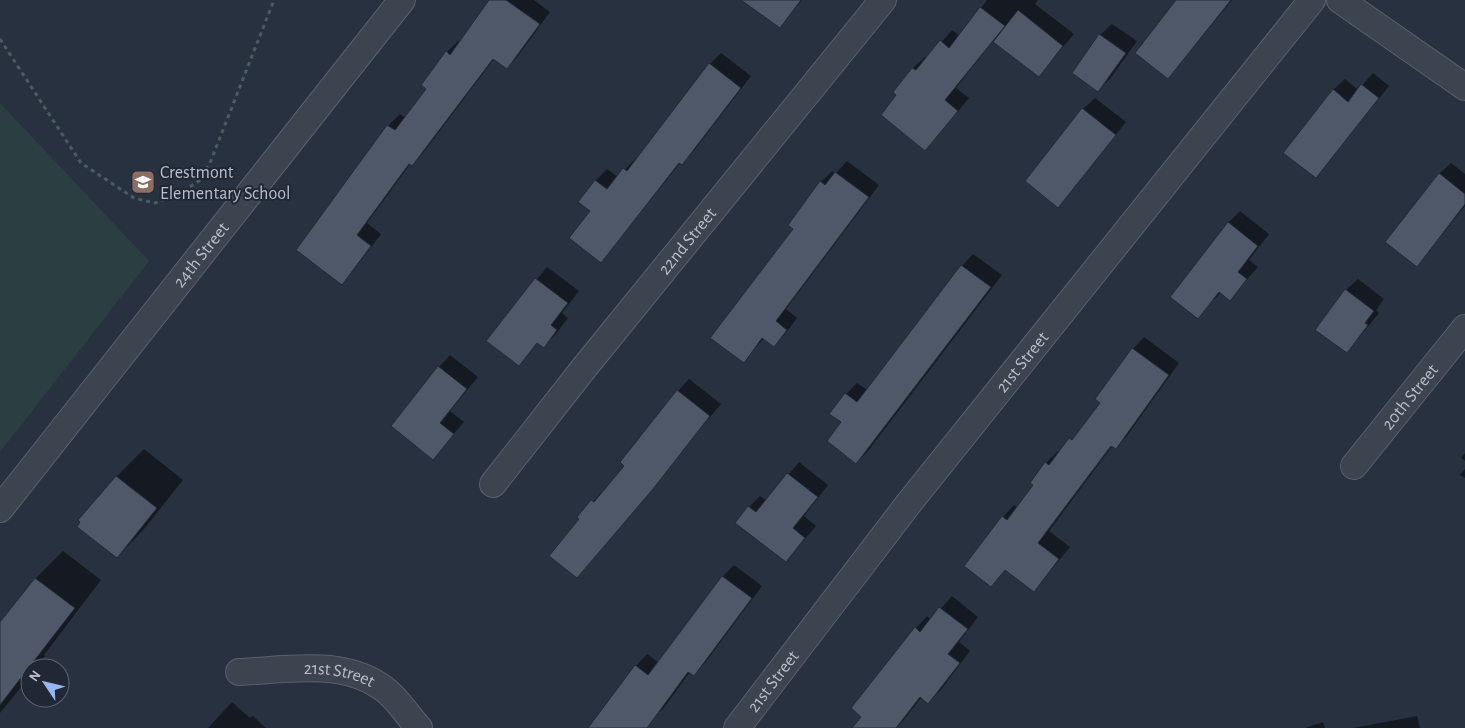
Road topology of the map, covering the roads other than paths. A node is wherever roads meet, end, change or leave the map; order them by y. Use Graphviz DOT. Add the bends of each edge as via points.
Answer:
graph roads {
  1 [pos="402,0"];
  2 [pos="883,0"];
  3 [pos="1312,0"];
  4 [pos="1340,0"];
  5 [pos="1465,87"];
  6 [pos="1465,328"];
  7 [pos="1354,466"];
  8 [pos="493,484"];
  9 [pos="0,509"];
  10 [pos="239,672"];
  11 [pos="419,728"];
  12 [pos="737,728"];
  1 -- 9 [label="street, 24th Street"];
  2 -- 8 [label="street, 22nd Street"];
  3 -- 12 [label="street, 21st Street" via="909,503"];
  4 -- 5 [label="street"];
  6 -- 7 [label="street, 20th Street"];
  10 -- 11 [label="street, 21st Street" via="332,668 362,675 389,693"];
}
